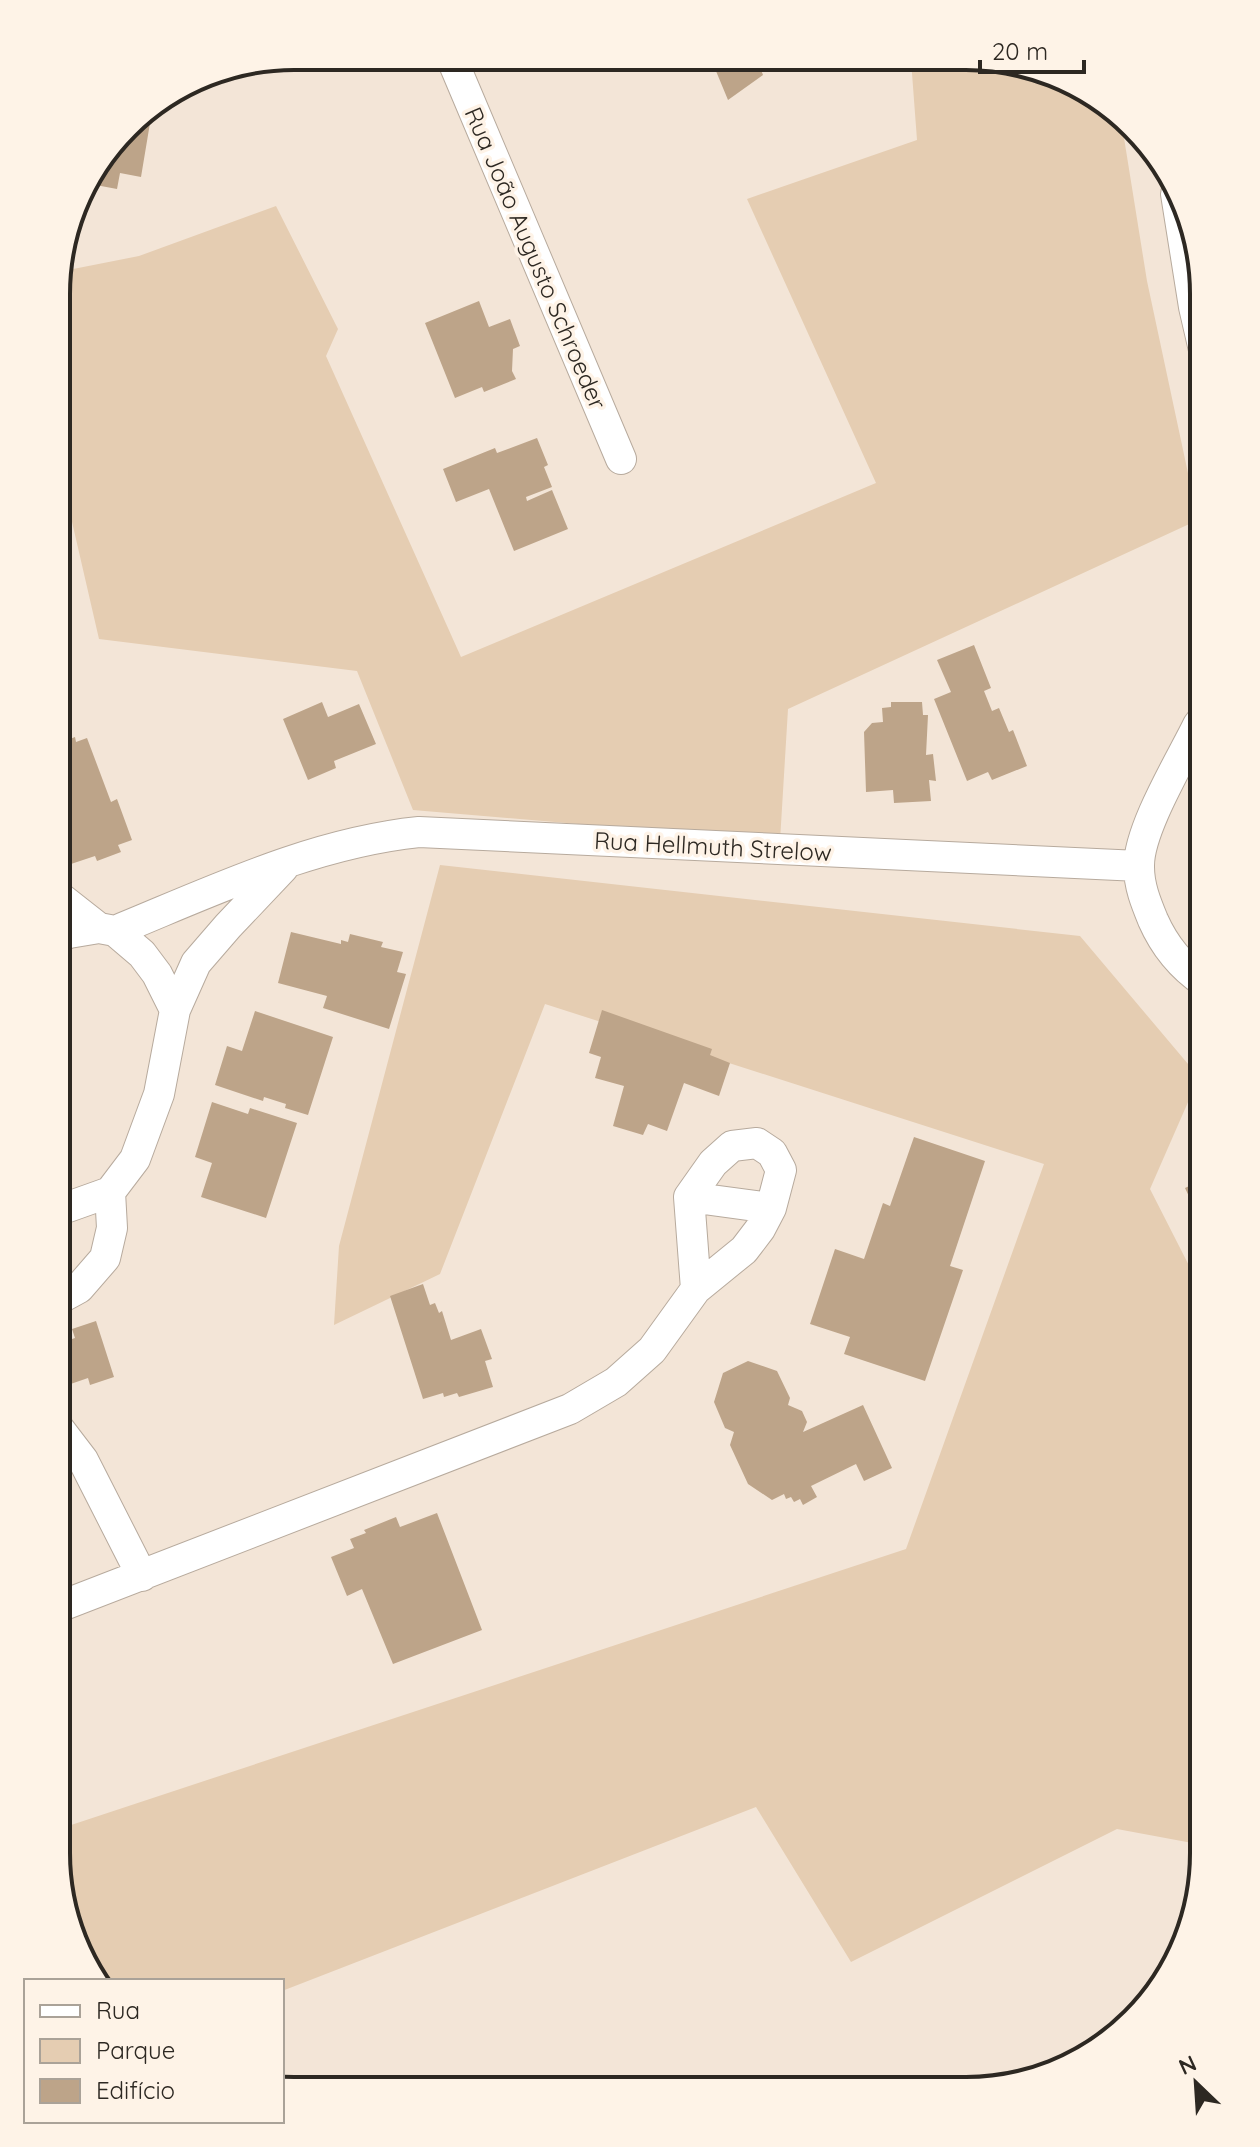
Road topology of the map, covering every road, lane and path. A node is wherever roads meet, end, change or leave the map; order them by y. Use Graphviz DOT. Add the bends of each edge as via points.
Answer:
graph roads {
  1 [pos="456,70"];
  2 [pos="1184,241"];
  3 [pos="1190,282"];
  4 [pos="621,459"];
  5 [pos="1190,741"];
  6 [pos="290,860"];
  7 [pos="1139,866"];
  8 [pos="70,904"];
  9 [pos="107,930"];
  10 [pos="70,933"];
  11 [pos="1190,972"];
  12 [pos="175,1010"];
  13 [pos="110,1192"];
  14 [pos="689,1197"];
  15 [pos="70,1206"];
  16 [pos="771,1208"];
  17 [pos="696,1289"];
  18 [pos="70,1293"];
  19 [pos="70,1443"];
  20 [pos="142,1576"];
  21 [pos="70,1603"];
  1 -- 4 [label="street, Rua João Augusto Schroeder"];
  2 -- 3 [label="street"];
  5 -- 7 [label="street" via="1145,832"];
  6 -- 7 [label="street, Rua Hellmuth Strelow" via="384,835 419,832"];
  6 -- 9 [label="street, Rua Hellmuth Strelow"];
  6 -- 12 [label="street" via="196,963"];
  7 -- 11 [label="street" via="1143,897 1161,937"];
  8 -- 9 [label="street"];
  9 -- 10 [label="street, Rua Hellmuth Strelow"];
  9 -- 12 [label="street" via="142,954"];
  12 -- 13 [label="street" via="159,1094 135,1159"];
  13 -- 15 [label="street"];
  13 -- 18 [label="street" via="112,1228 105,1258"];
  14 -- 16 [label="street"];
  14 -- 16 [label="street" via="732,1146 757,1143 772,1153 781,1170"];
  14 -- 17 [label="street"];
  16 -- 17 [label="street" via="744,1250"];
  17 -- 20 [label="street" via="652,1350 616,1382 570,1409"];
  19 -- 20 [label="street"];
  20 -- 21 [label="street"];
}
